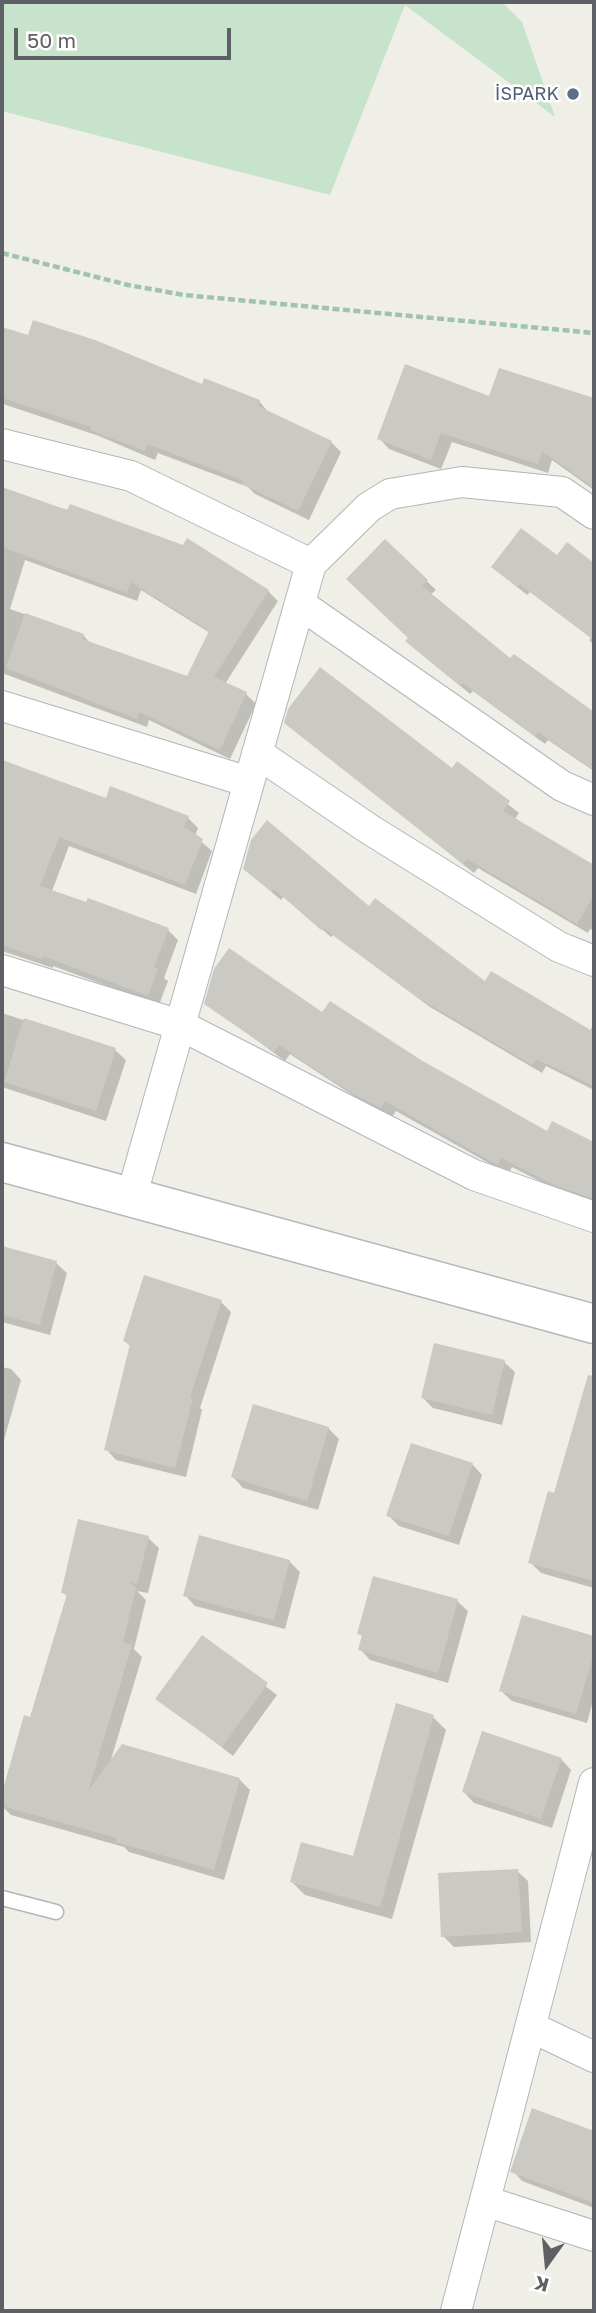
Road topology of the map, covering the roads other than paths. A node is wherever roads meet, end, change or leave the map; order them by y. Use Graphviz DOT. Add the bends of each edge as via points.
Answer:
graph roads {
  1 [pos="2,444"];
  2 [pos="594,514"];
  3 [pos="311,564"];
  4 [pos="300,604"];
  5 [pos="2,706"];
  6 [pos="257,753"];
  7 [pos="249,782"];
  8 [pos="594,800"];
  9 [pos="594,961"];
  10 [pos="2,970"];
  11 [pos="180,1025"];
  12 [pos="2,1162"];
  13 [pos="131,1198"];
  14 [pos="594,1217"];
  15 [pos="594,1324"];
  16 [pos="594,1783"];
  17 [pos="2,1898"];
  18 [pos="56,1912"];
  19 [pos="531,2027"];
  20 [pos="594,2057"];
  21 [pos="485,2201"];
  22 [pos="594,2236"];
  23 [pos="456,2311"];
  1 -- 3 [label="street" via="131,476"];
  2 -- 3 [label="street" via="562,492 462,482 390,494 369,507"];
  3 -- 4 [label="street"];
  4 -- 6 [label="street"];
  4 -- 8 [label="street" via="562,786"];
  5 -- 7 [label="street"];
  6 -- 7 [label="street"];
  6 -- 9 [label="street" via="559,947"];
  7 -- 11 [label="street"];
  10 -- 11 [label="street"];
  11 -- 13 [label="street"];
  11 -- 14 [label="street" via="474,1175"];
  12 -- 13 [label="street"];
  13 -- 15 [label="street"];
  16 -- 19 [label="street"];
  17 -- 18 [label="lane"];
  19 -- 20 [label="street"];
  19 -- 21 [label="street"];
  21 -- 22 [label="street"];
  21 -- 23 [label="street"];
}
